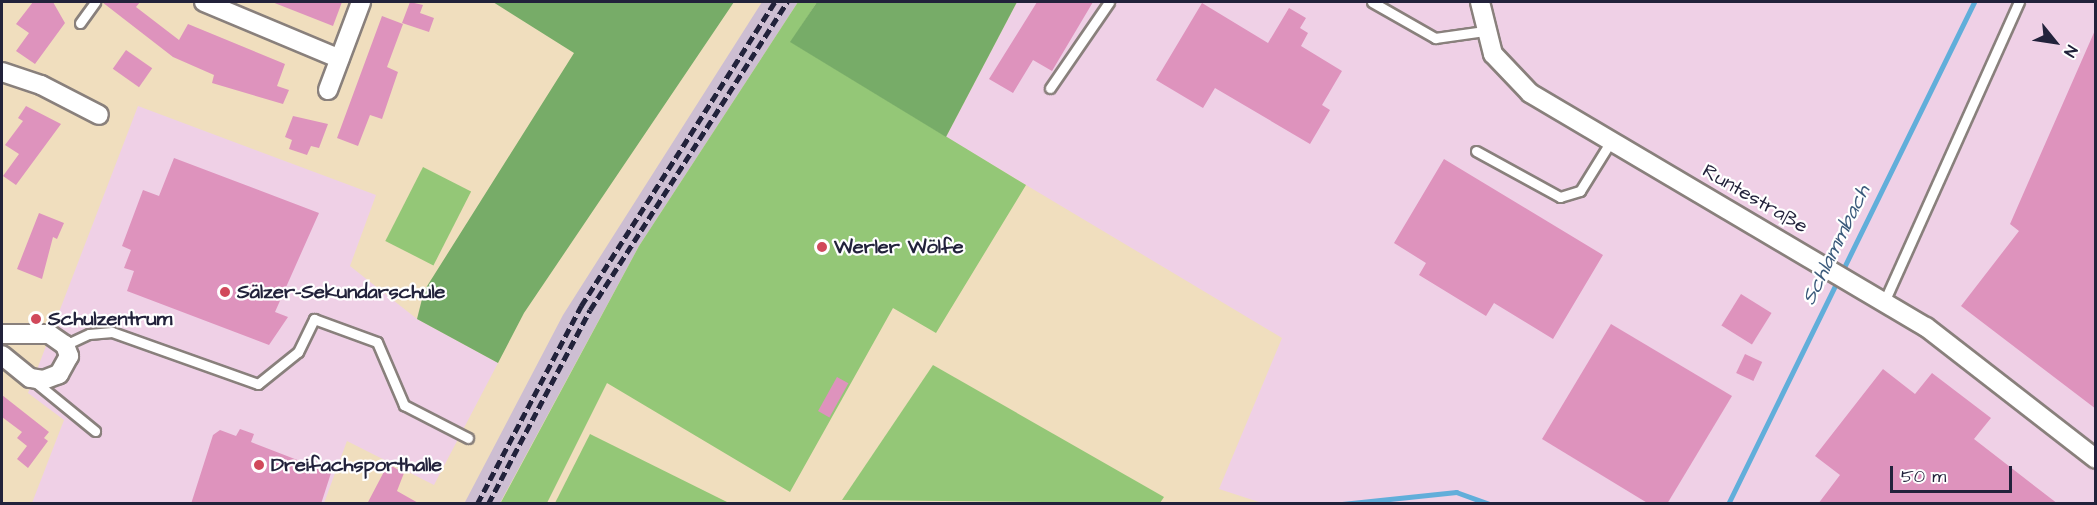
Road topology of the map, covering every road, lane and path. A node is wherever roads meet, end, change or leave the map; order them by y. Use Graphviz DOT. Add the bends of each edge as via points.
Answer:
graph roads {
  1 [pos="95,2"];
  2 [pos="204,2"];
  3 [pos="361,2"];
  4 [pos="1109,2"];
  5 [pos="1372,2"];
  6 [pos="1480,2"];
  7 [pos="2019,2"];
  8 [pos="80,23"];
  9 [pos="1485,31"];
  10 [pos="340,59"];
  11 [pos="2,72"];
  12 [pos="1050,88"];
  13 [pos="328,90"];
  14 [pos="99,115"];
  15 [pos="1611,141"];
  16 [pos="1476,151"];
  17 [pos="1884,302"];
  18 [pos="2,334"];
  19 [pos="64,345"];
  20 [pos="2,355"];
  21 [pos="30,378"];
  22 [pos="95,431"];
  23 [pos="468,438"];
  24 [pos="2096,459"];
  1 -- 8 [label="lane"];
  2 -- 10 [label="street"];
  3 -- 10 [label="street"];
  4 -- 12 [label="lane"];
  5 -- 9 [label="lane" via="1435,38"];
  6 -- 9 [label="street, Runtestraße"];
  7 -- 17 [label="lane"];
  9 -- 15 [label="street, Runtestraße" via="1493,54 1530,93"];
  10 -- 13 [label="street"];
  11 -- 14 [label="street" via="41,85"];
  15 -- 16 [label="lane" via="1585,185 1560,197"];
  15 -- 17 [label="street, Runtestraße"];
  17 -- 24 [label="street, Runtestraße" via="1926,327"];
  18 -- 19 [label="street" via="41,331"];
  19 -- 21 [label="street" via="69,356 59,374"];
  19 -- 23 [label="lane" via="89,334 112,332 258,384 298,352 314,319 377,342 404,405"];
  20 -- 21 [label="street"];
  21 -- 22 [label="lane"];
}
